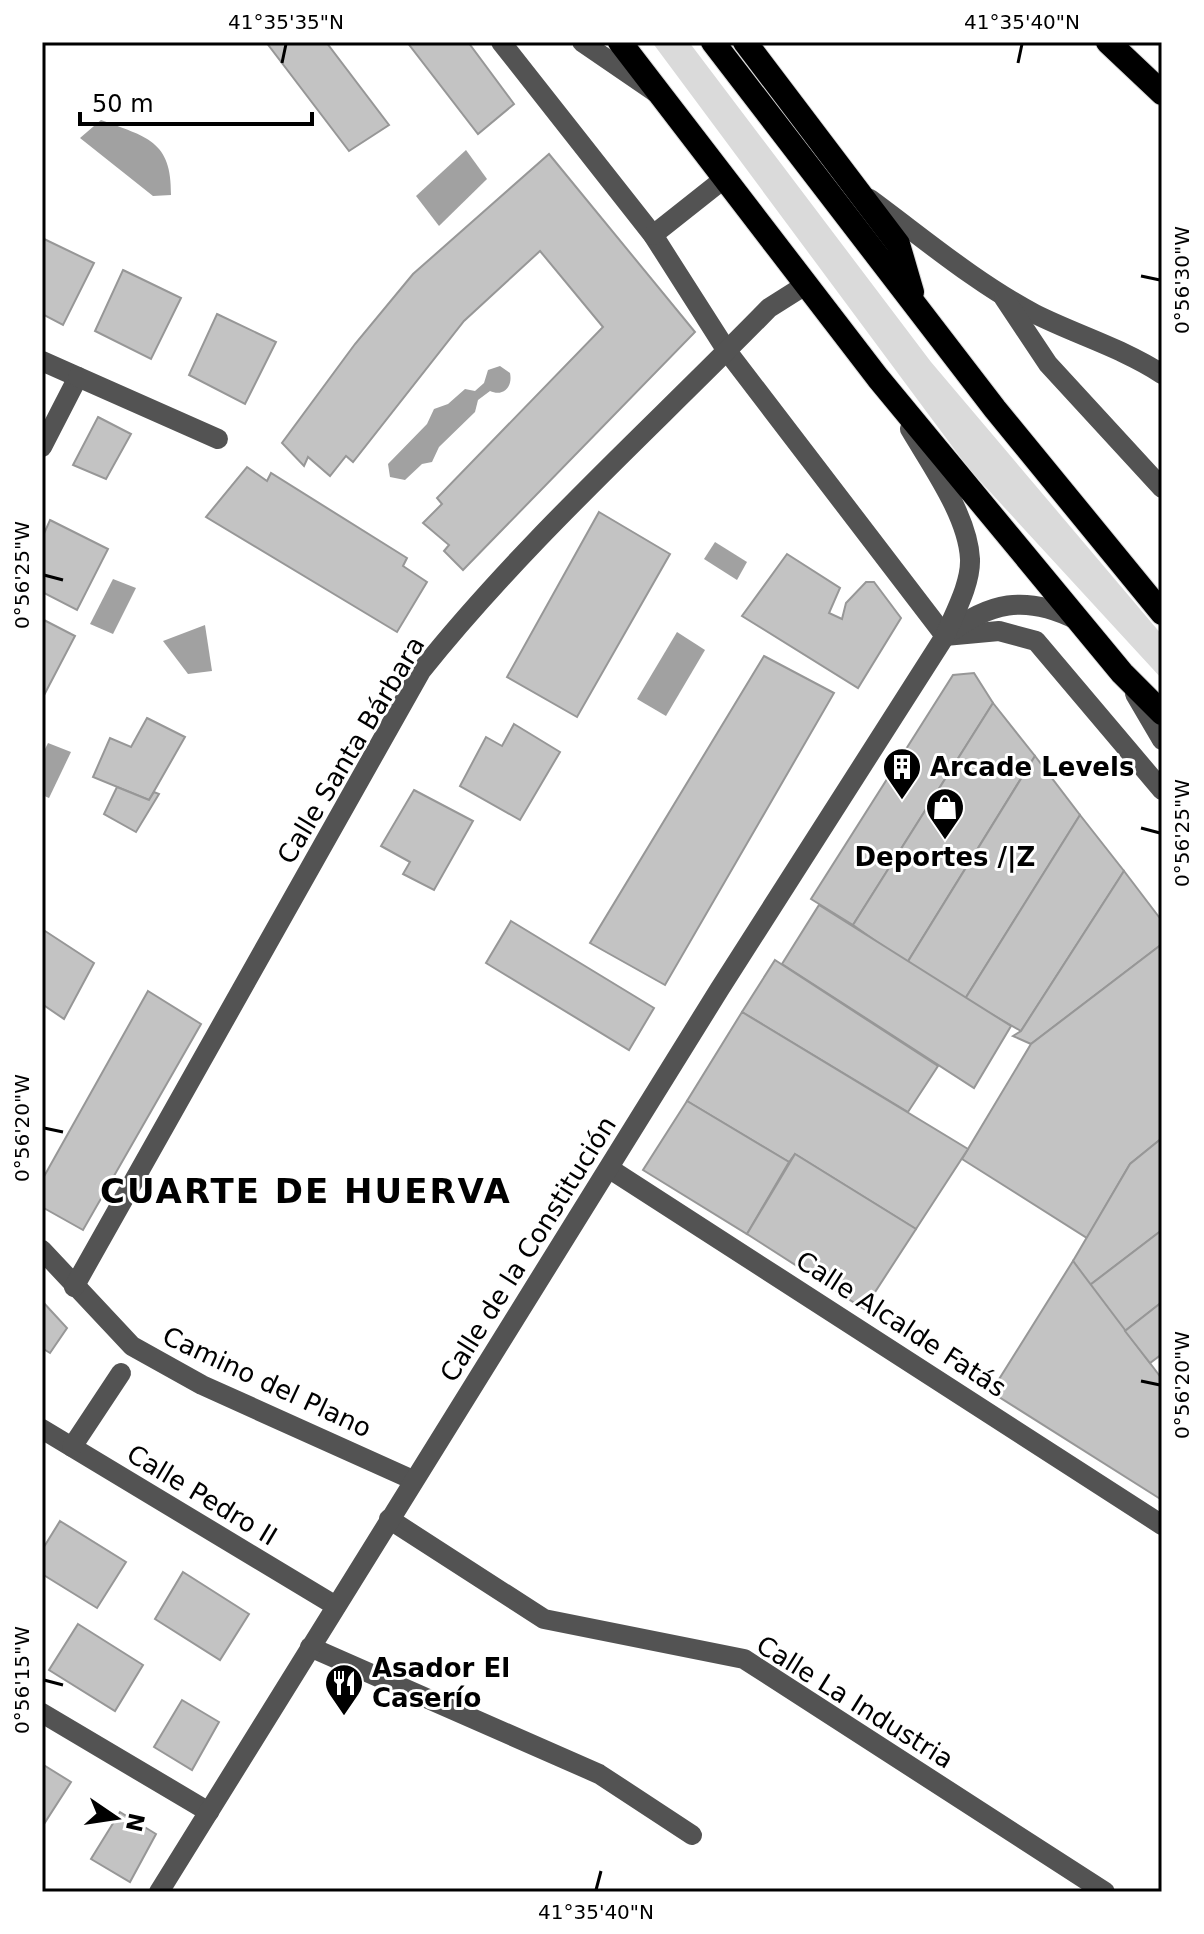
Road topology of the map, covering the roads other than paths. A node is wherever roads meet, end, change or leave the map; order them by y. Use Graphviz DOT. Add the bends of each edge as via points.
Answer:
graph roads {
  1 [pos="501,42"];
  2 [pos="582,42"];
  3 [pos="620,42"];
  4 [pos="713,42"];
  5 [pos="745,42"];
  6 [pos="1108,42"];
  7 [pos="1162,93"];
  8 [pos="662,96"];
  9 [pos="725,178"];
  10 [pos="857,189"];
  11 [pos="653,235"];
  12 [pos="807,284"];
  13 [pos="1001,293"];
  14 [pos="916,305"];
  15 [pos="727,351"];
  16 [pos="42,361"];
  17 [pos="1162,374"];
  18 [pos="78,377"];
  19 [pos="878,378"];
  20 [pos="218,439"];
  21 [pos="42,447"];
  22 [pos="1162,488"];
  23 [pos="1162,613"];
  24 [pos="1083,624"];
  25 [pos="945,636"];
  26 [pos="1122,673"];
  27 [pos="1162,713"];
  28 [pos="1162,740"];
  29 [pos="1162,790"];
  30 [pos="610,1169"];
  31 [pos="42,1250"];
  32 [pos="74,1287"];
  33 [pos="121,1373"];
  34 [pos="42,1429"];
  35 [pos="72,1447"];
  36 [pos="413,1480"];
  37 [pos="389,1519"];
  38 [pos="1162,1525"];
  39 [pos="336,1606"];
  40 [pos="310,1647"];
  41 [pos="42,1713"];
  42 [pos="209,1812"];
  43 [pos="692,1835"];
  44 [pos="159,1892"];
  45 [pos="1105,1892"];
  1 -- 11 [label="street"];
  2 -- 8 [label="street"];
  3 -- 8 [label="highway"];
  4 -- 14 [label="highway"];
  5 -- 10 [label="highway"];
  6 -- 7 [label="highway"];
  8 -- 9 [label="highway"];
  9 -- 11 [label="street"];
  9 -- 12 [label="highway"];
  10 -- 13 [label="street"];
  10 -- 14 [label="highway" via="898,244"];
  11 -- 15 [label="street"];
  12 -- 15 [label="street, Calle Santa Bárbara" via="769,308"];
  12 -- 19 [label="highway"];
  13 -- 17 [label="street"];
  13 -- 22 [label="street" via="1048,364"];
  14 -- 23 [label="highway"];
  15 -- 25 [label="street"];
  15 -- 32 [label="street, Calle Santa Bárbara" via="421,671"];
  16 -- 18 [label="street"];
  18 -- 20 [label="street"];
  18 -- 21 [label="street"];
  19 -- 24 [label="highway"];
  19 -- 25 [label="street, Calle de la Constitución" via="947,490 970,559"];
  24 -- 25 [label="street, Calle de la Constitución" via="1056,610 1002,605 973,614"];
  24 -- 26 [label="highway"];
  25 -- 29 [label="street" via="999,631 1036,641"];
  25 -- 30 [label="street, Calle de la Constitución"];
  26 -- 27 [label="highway"];
  26 -- 28 [label="street"];
  30 -- 36 [label="street, Calle de la Constitución"];
  30 -- 38 [label="street, Calle Alcalde Fatás"];
  31 -- 32 [label="street, Camino del Plano"];
  32 -- 36 [label="street, Camino del Plano" via="132,1346 202,1385"];
  33 -- 35 [label="street"];
  34 -- 35 [label="street, Calle Pedro II"];
  35 -- 39 [label="street, Calle Pedro II"];
  36 -- 37 [label="street, Calle de la Constitución"];
  37 -- 39 [label="street, Calle de la Constitución"];
  37 -- 45 [label="street, Calle La Industria" via="544,1619 744,1659"];
  39 -- 40 [label="street, Calle de la Constitución"];
  40 -- 42 [label="street, Calle de la Constitución"];
  40 -- 43 [label="street" via="599,1774"];
  41 -- 42 [label="street"];
  42 -- 44 [label="street, Calle de la Constitución"];
}
